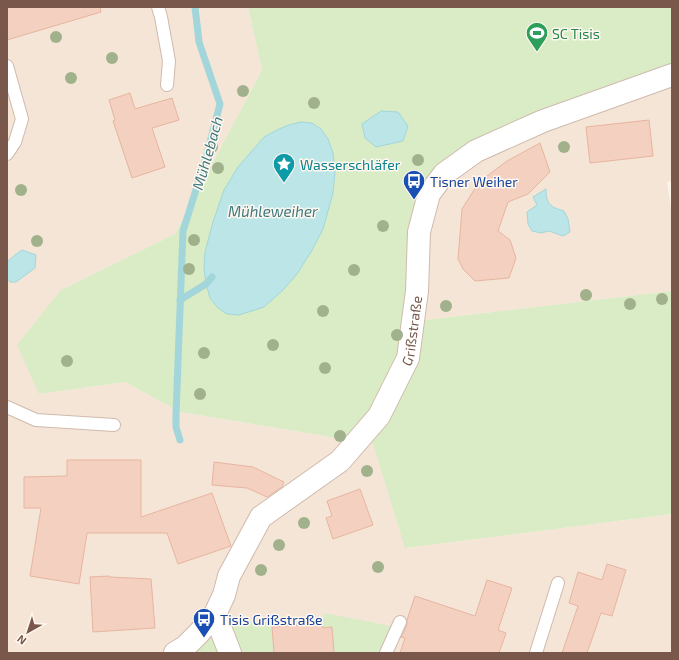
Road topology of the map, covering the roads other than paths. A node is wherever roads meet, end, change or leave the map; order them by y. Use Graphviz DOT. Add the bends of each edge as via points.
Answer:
graph roads {
  1 [pos="158,7"];
  2 [pos="7,66"];
  3 [pos="672,75"];
  4 [pos="167,85"];
  5 [pos="7,154"];
  6 [pos="7,407"];
  7 [pos="114,425"];
  8 [pos="558,583"];
  9 [pos="215,614"];
  10 [pos="400,622"];
  11 [pos="176,653"];
  12 [pos="230,653"];
  13 [pos="386,653"];
  14 [pos="536,653"];
  1 -- 4 [label="lane" via="169,61"];
  2 -- 5 [label="lane" via="22,119 15,142"];
  3 -- 9 [label="street, Grißstraße" via="543,121 476,151 444,174 429,194 419,232 417,290 408,358 379,416 340,460 261,517 230,576"];
  6 -- 7 [label="lane" via="36,420"];
  8 -- 14 [label="lane"];
  9 -- 11 [label="street, Grißstraße" via="200,633"];
  9 -- 12 [label="street"];
  10 -- 13 [label="lane"];
}
